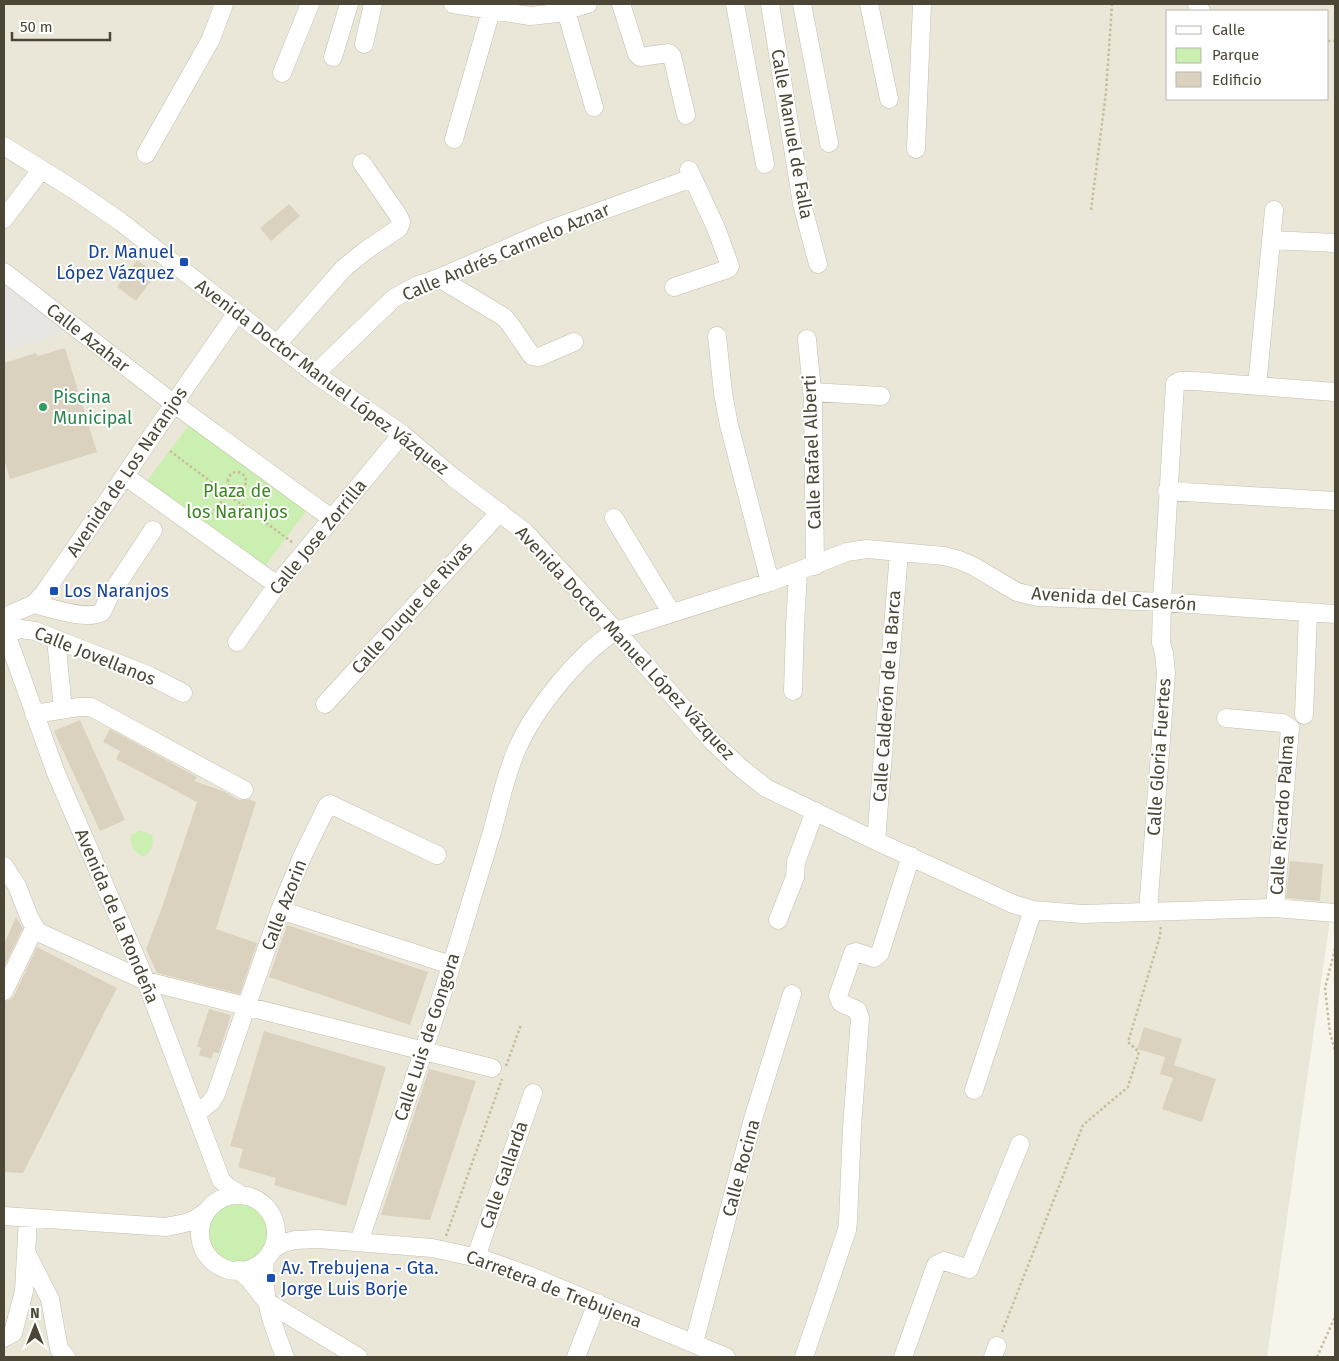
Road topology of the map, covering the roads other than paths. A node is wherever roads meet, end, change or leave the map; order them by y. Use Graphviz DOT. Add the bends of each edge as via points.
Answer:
graph roads {
  1 [pos="224,4"];
  2 [pos="310,4"];
  3 [pos="349,4"];
  4 [pos="373,4"];
  5 [pos="453,4"];
  6 [pos="588,4"];
  7 [pos="621,4"];
  8 [pos="734,4"];
  9 [pos="770,4"];
  10 [pos="802,4"];
  11 [pos="870,4"];
  12 [pos="922,4"];
  13 [pos="554,10"];
  14 [pos="491,11"];
  15 [pos="364,44"];
  16 [pos="333,57"];
  17 [pos="282,73"];
  18 [pos="889,99"];
  19 [pos="594,107"];
  20 [pos="686,115"];
  21 [pos="454,139"];
  22 [pos="829,143"];
  23 [pos="4,146"];
  24 [pos="916,149"];
  25 [pos="146,154"];
  26 [pos="362,163"];
  27 [pos="764,164"];
  28 [pos="40,170"];
  29 [pos="1274,210"];
  30 [pos="4,219"];
  31 [pos="1271,240"];
  32 [pos="1335,243"];
  33 [pos="818,264"];
  34 [pos="4,272"];
  35 [pos="439,278"];
  36 [pos="674,287"];
  37 [pos="237,313"];
  38 [pos="717,336"];
  39 [pos="807,339"];
  40 [pos="574,342"];
  41 [pos="278,343"];
  42 [pos="315,374"];
  43 [pos="1257,386"];
  44 [pos="812,392"];
  45 [pos="1335,392"];
  46 [pos="881,396"];
  47 [pos="174,403"];
  48 [pos="402,434"];
  49 [pos="125,476"];
  50 [pos="1167,492"];
  51 [pos="1335,501"];
  52 [pos="500,512"];
  53 [pos="331,518"];
  54 [pos="614,518"];
  55 [pos="153,530"];
  56 [pos="898,552"];
  57 [pos="815,566"];
  58 [pos="798,572"];
  59 [pos="770,582"];
  60 [pos="277,586"];
  61 [pos="1162,602"];
  62 [pos="34,604"];
  63 [pos="672,612"];
  64 [pos="1308,612"];
  65 [pos="1335,614"];
  66 [pos="4,626"];
  67 [pos="616,631"];
  68 [pos="56,639"];
  69 [pos="237,642"];
  70 [pos="793,691"];
  71 [pos="183,693"];
  72 [pos="325,704"];
  73 [pos="63,709"];
  74 [pos="34,714"];
  75 [pos="1304,715"];
  76 [pos="1226,718"];
  77 [pos="244,790"];
  78 [pos="815,811"];
  79 [pos="876,841"];
  80 [pos="437,855"];
  81 [pos="911,856"];
  82 [pos="4,866"];
  83 [pos="1275,908"];
  84 [pos="280,910"];
  85 [pos="1033,910"];
  86 [pos="1155,911"];
  87 [pos="1335,913"];
  88 [pos="778,920"];
  89 [pos="35,927"];
  90 [pos="451,965"];
  91 [pos="146,981"];
  92 [pos="4,991"];
  93 [pos="792,994"];
  94 [pos="247,1007"];
  95 [pos="423,1050"];
  96 [pos="492,1068"];
  97 [pos="974,1090"];
  98 [pos="533,1093"];
  99 [pos="196,1114"];
  100 [pos="1020,1144"];
  101 [pos="241,1195"];
  102 [pos="208,1209"];
  103 [pos="4,1216"];
  104 [pos="28,1218"];
  105 [pos="274,1222"];
  106 [pos="166,1228"];
  107 [pos="318,1239"];
  108 [pos="359,1242"];
  109 [pos="203,1246"];
  110 [pos="27,1253"];
  111 [pos="269,1254"];
  112 [pos="476,1257"];
  113 [pos="239,1270"];
  114 [pos="267,1302"];
  115 [pos="597,1304"];
  116 [pos="4,1338"];
  117 [pos="694,1343"];
  118 [pos="66,1357"];
  119 [pos="285,1357"];
  120 [pos="358,1357"];
  121 [pos="576,1357"];
  122 [pos="726,1357"];
  123 [pos="804,1357"];
  124 [pos="903,1357"];
  1 -- 25 [label="street" via="211,39"];
  2 -- 17 [label="street"];
  3 -- 16 [label="street"];
  4 -- 15 [label="street"];
  5 -- 14 [label="street"];
  6 -- 13 [label="street"];
  7 -- 20 [label="street" via="637,54 640,57 669,53 672,56"];
  8 -- 27 [label="street"];
  9 -- 33 [label="street, Calle Manuel de Falla" via="802,204"];
  10 -- 22 [label="street"];
  11 -- 18 [label="street"];
  12 -- 24 [label="street"];
  13 -- 14 [label="street" via="530,16"];
  13 -- 19 [label="street"];
  14 -- 21 [label="street"];
  23 -- 28 [label="street, Avenida Doctor Manuel López Vázquez"];
  26 -- 41 [label="street" via="398,215 400,228 344,268"];
  28 -- 30 [label="street"];
  28 -- 37 [label="street, Avenida Doctor Manuel López Vázquez" via="121,222"];
  29 -- 31 [label="street"];
  31 -- 32 [label="street"];
  31 -- 43 [label="street"];
  34 -- 47 [label="street, Calle Azahar"];
  35 -- 36 [label="street, Calle Andrés Carmelo Aznar" via="690,174 730,266"];
  35 -- 40 [label="street" via="504,317 532,356 539,357"];
  35 -- 42 [label="street, Calle Andrés Carmelo Aznar" via="394,298"];
  37 -- 41 [label="street, Avenida Doctor Manuel López Vázquez"];
  37 -- 47 [label="street, Avenida de Los Naranjos"];
  38 -- 59 [label="street" via="729,424"];
  39 -- 44 [label="street, Calle Rafael Alberti"];
  41 -- 42 [label="street, Avenida Doctor Manuel López Vázquez"];
  42 -- 48 [label="street, Avenida Doctor Manuel López Vázquez"];
  43 -- 45 [label="street"];
  43 -- 50 [label="street, Calle Gloria Fuertes" via="1194,380 1180,380 1175,384"];
  44 -- 46 [label="street"];
  44 -- 57 [label="street, Calle Rafael Alberti"];
  47 -- 49 [label="street, Avenida de Los Naranjos"];
  47 -- 53 [label="street, Calle Azahar"];
  48 -- 52 [label="street, Avenida Doctor Manuel López Vázquez"];
  48 -- 53 [label="street, Calle Jose Zorrilla"];
  49 -- 60 [label="street"];
  49 -- 62 [label="street, Avenida de Los Naranjos"];
  50 -- 51 [label="street"];
  50 -- 61 [label="street, Calle Gloria Fuertes"];
  52 -- 67 [label="street, Avenida Doctor Manuel López Vázquez" via="525,532"];
  52 -- 72 [label="street, Calle Duque de Rivas"];
  53 -- 60 [label="street, Calle Jose Zorrilla"];
  54 -- 63 [label="street"];
  55 -- 62 [label="street" via="102,612 92,616"];
  56 -- 57 [label="street, Avenida del Caserón" via="848,552"];
  56 -- 61 [label="street, Avenida del Caserón" via="959,560 1017,592 1038,597"];
  56 -- 79 [label="street, Calle Calderón de la Barca"];
  57 -- 58 [label="street, Avenida del Caserón"];
  58 -- 59 [label="street, Avenida del Caserón"];
  58 -- 70 [label="street"];
  59 -- 63 [label="street, Avenida del Caserón"];
  60 -- 69 [label="street, Calle Jose Zorrilla"];
  61 -- 64 [label="street, Avenida del Caserón"];
  61 -- 86 [label="street, Calle Gloria Fuertes" via="1161,643 1166,673"];
  62 -- 66 [label="street"];
  63 -- 67 [label="street, Avenida del Caserón"];
  64 -- 65 [label="street, Avenida del Caserón"];
  64 -- 75 [label="street"];
  66 -- 68 [label="street, Calle Jovellanos" via="29,629"];
  66 -- 74 [label="street, Avenida de la Rondeña"];
  67 -- 78 [label="street, Avenida Doctor Manuel López Vázquez" via="713,742 742,769 766,788"];
  67 -- 90 [label="street, Calle Luis de Gongora" via="574,667 534,719 518,747 504,781"];
  68 -- 71 [label="street, Calle Jovellanos" via="150,676"];
  68 -- 73 [label="street"];
  73 -- 74 [label="street"];
  73 -- 77 [label="street" via="91,707"];
  74 -- 91 [label="street, Avenida de la Rondeña" via="56,773"];
  76 -- 83 [label="street, Calle Ricardo Palma" via="1282,722 1290,728"];
  78 -- 79 [label="street, Avenida Doctor Manuel López Vázquez"];
  78 -- 88 [label="street"];
  79 -- 81 [label="street, Avenida Doctor Manuel López Vázquez"];
  80 -- 84 [label="street, Calle Azorin" via="330,804 302,857"];
  81 -- 85 [label="street, Avenida Doctor Manuel López Vázquez" via="1013,904"];
  81 -- 123 [label="street" via="880,953 874,958 853,953 838,996 840,1003 856,1010 860,1018 848,1220"];
  82 -- 89 [label="street" via="17,886"];
  83 -- 86 [label="street, Avenida Doctor Manuel López Vázquez"];
  83 -- 87 [label="street, Avenida Doctor Manuel López Vázquez"];
  84 -- 90 [label="street"];
  84 -- 94 [label="street, Calle Azorin"];
  85 -- 86 [label="street, Avenida Doctor Manuel López Vázquez" via="1082,914"];
  85 -- 97 [label="street"];
  89 -- 91 [label="street" via="38,932"];
  89 -- 92 [label="street"];
  90 -- 95 [label="street, Calle Luis de Gongora"];
  91 -- 94 [label="street"];
  91 -- 99 [label="street, Avenida de la Rondeña"];
  93 -- 117 [label="street, Calle Rocina" via="753,1119"];
  94 -- 95 [label="street"];
  94 -- 99 [label="street, Calle Azorin" via="216,1094"];
  95 -- 96 [label="street"];
  95 -- 108 [label="street, Calle Luis de Gongora"];
  98 -- 112 [label="street, Calle Gallarda"];
  99 -- 101 [label="street, Avenida de la Rondeña" via="221,1180"];
  100 -- 124 [label="street" via="969,1269 944,1261 936,1265"];
  101 -- 102 [label="street" via="228,1196"];
  101 -- 105 [label="street" via="262,1203"];
  102 -- 106 [label="street" via="186,1224"];
  102 -- 109 [label="street" via="200,1232"];
  103 -- 104 [label="street"];
  104 -- 106 [label="street"];
  104 -- 110 [label="street"];
  105 -- 107 [label="street, Carretera de Trebujena"];
  105 -- 111 [label="street" via="276,1231"];
  106 -- 109 [label="street"];
  107 -- 108 [label="street, Carretera de Trebujena"];
  107 -- 111 [label="street, Carretera de Trebujena" via="283,1243"];
  108 -- 112 [label="street, Carretera de Trebujena"];
  109 -- 113 [label="street" via="213,1262 223,1268"];
  110 -- 116 [label="street" via="24,1291 13,1333"];
  110 -- 118 [label="street" via="50,1299 59,1349"];
  111 -- 113 [label="street" via="256,1266"];
  111 -- 114 [label="street" via="263,1276"];
  112 -- 115 [label="street, Carretera de Trebujena"];
  113 -- 114 [label="street"];
  114 -- 119 [label="street"];
  114 -- 120 [label="street"];
  115 -- 117 [label="street, Carretera de Trebujena"];
  115 -- 121 [label="street"];
  117 -- 122 [label="street, Carretera de Trebujena"];
}
